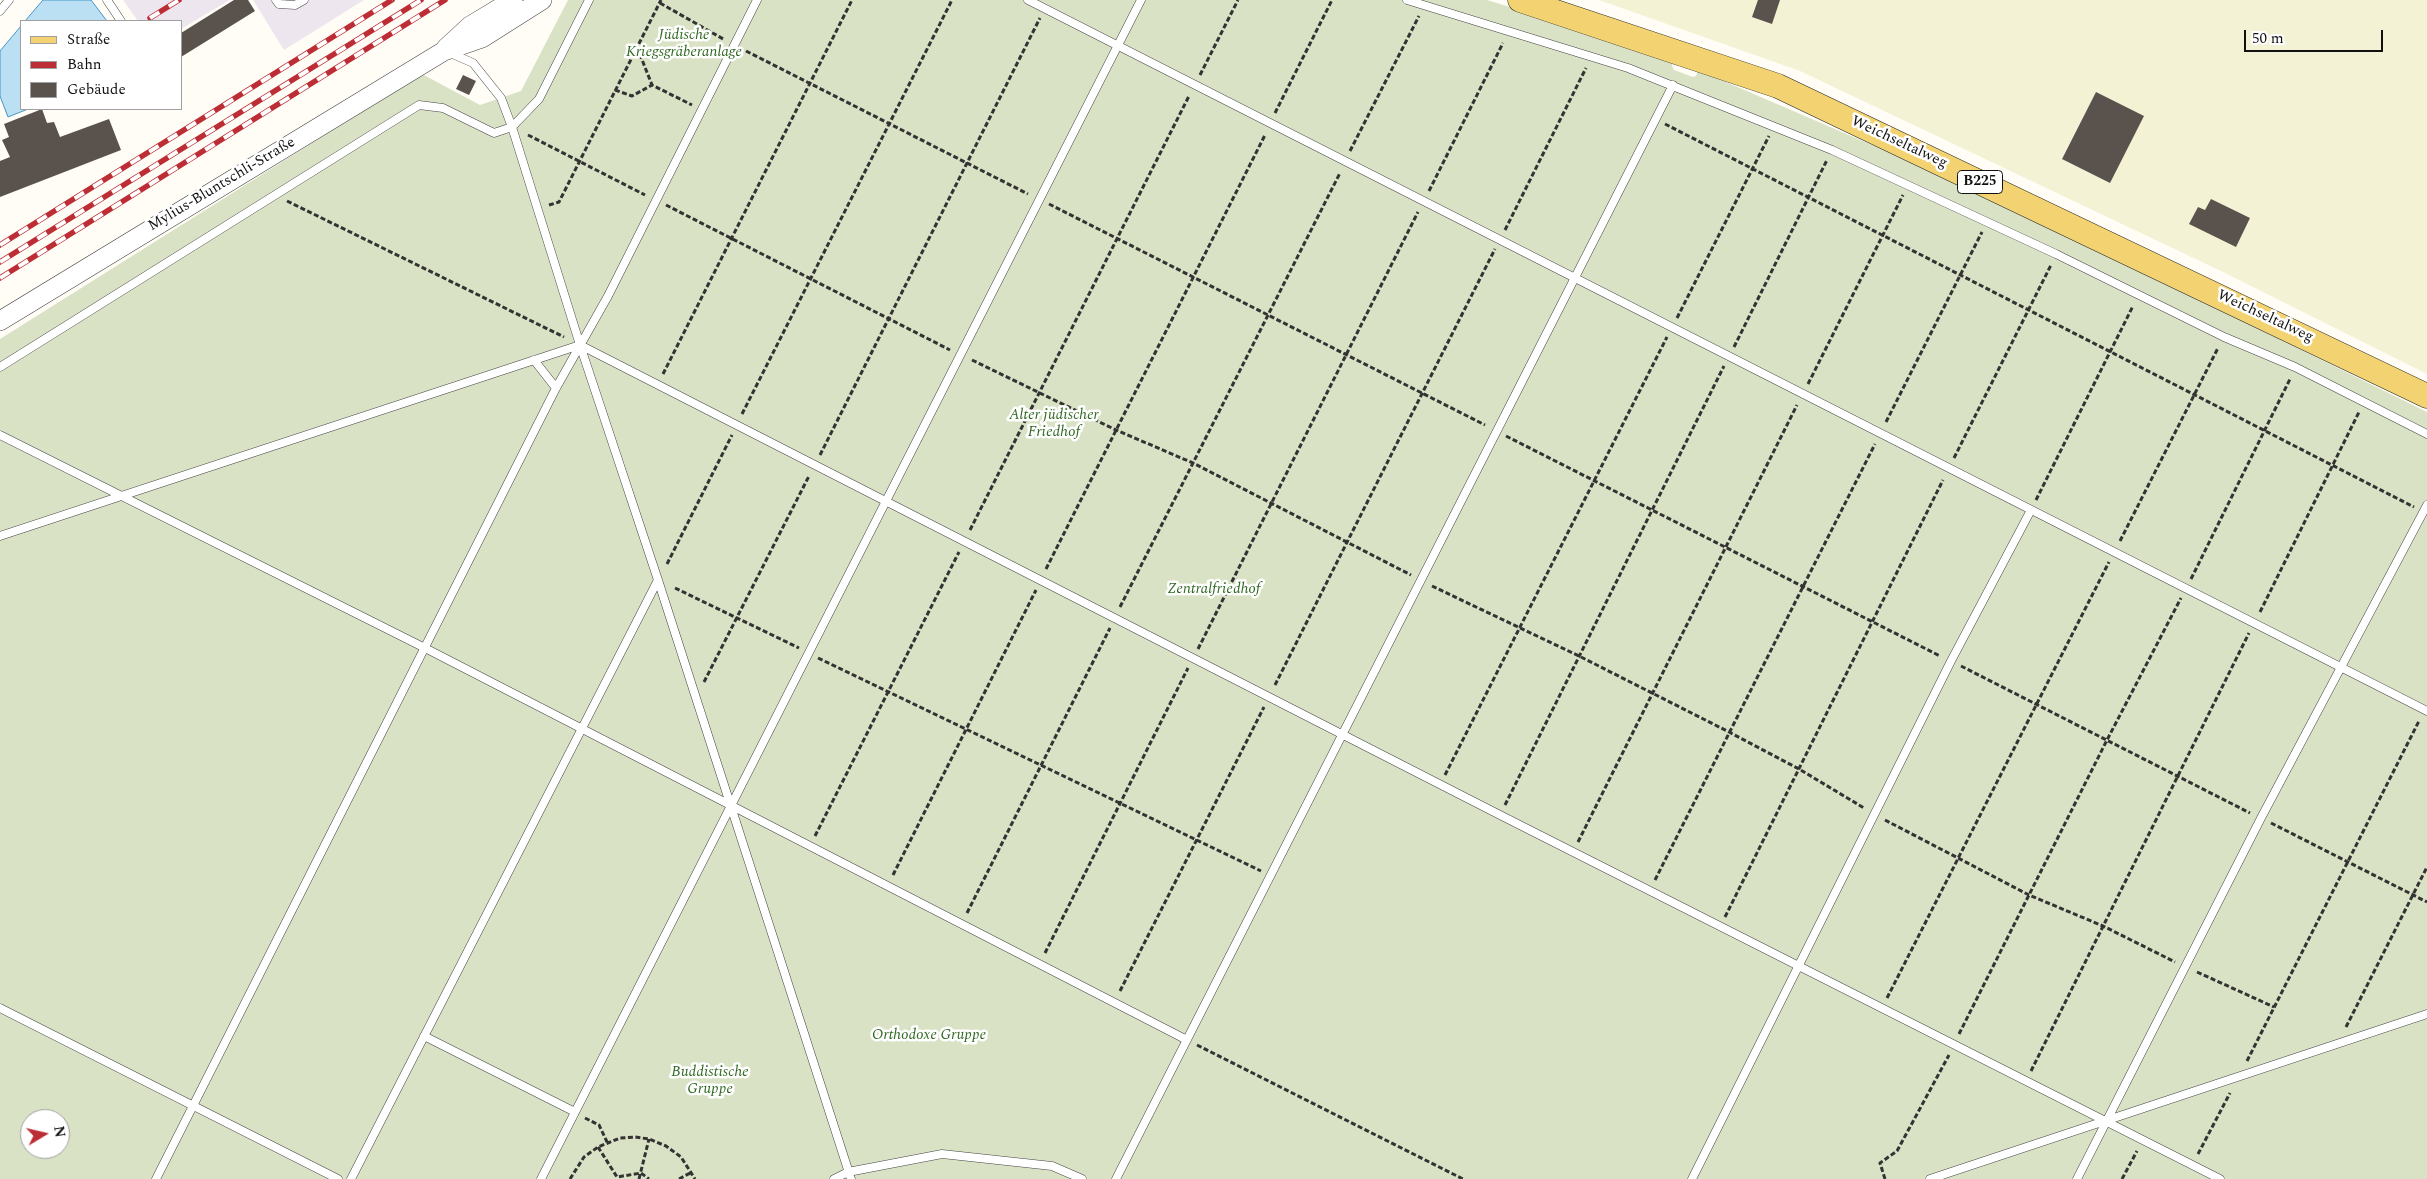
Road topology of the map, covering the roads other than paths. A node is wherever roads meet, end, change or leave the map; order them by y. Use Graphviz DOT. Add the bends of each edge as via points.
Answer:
graph roads {
  1 [pos="9,0"];
  2 [pos="107,0"];
  3 [pos="276,0"];
  4 [pos="304,0"];
  5 [pos="513,0"];
  6 [pos="542,0"];
  7 [pos="589,0"];
  8 [pos="757,0"];
  9 [pos="1028,0"];
  10 [pos="1141,0"];
  11 [pos="1408,0"];
  12 [pos="1520,0"];
  13 [pos="0,11"];
  14 [pos="120,20"];
  15 [pos="1118,46"];
  16 [pos="444,50"];
  17 [pos="1673,85"];
  18 [pos="512,127"];
  19 [pos="1575,278"];
  20 [pos="0,321"];
  21 [pos="580,345"];
  22 [pos="534,360"];
  23 [pos="0,367"];
  24 [pos="556,388"];
  25 [pos="2427,396"];
  26 [pos="2427,434"];
  27 [pos="0,435"];
  28 [pos="122,495"];
  29 [pos="887,503"];
  30 [pos="2425,508"];
  31 [pos="2031,510"];
  32 [pos="0,536"];
  33 [pos="658,580"];
  34 [pos="425,648"];
  35 [pos="2342,668"];
  36 [pos="2426,710"];
  37 [pos="581,730"];
  38 [pos="1344,735"];
  39 [pos="732,806"];
  40 [pos="1799,967"];
  41 [pos="0,1008"];
  42 [pos="2427,1014"];
  43 [pos="424,1036"];
  44 [pos="1187,1040"];
  45 [pos="194,1104"];
  46 [pos="575,1112"];
  47 [pos="2106,1122"];
  48 [pos="849,1175"];
  49 [pos="156,1179"];
  50 [pos="338,1179"];
  51 [pos="351,1179"];
  52 [pos="541,1179"];
  53 [pos="834,1179"];
  54 [pos="1082,1179"];
  55 [pos="1116,1179"];
  56 [pos="1692,1179"];
  57 [pos="1930,1179"];
  58 [pos="2077,1179"];
  59 [pos="2220,1179"];
  1 -- 13 [label="lane"];
  2 -- 14 [label="lane"];
  3 -- 4 [label="lane" via="279,4 295,5"];
  5 -- 16 [label="street, Mylius-Bluntschli-Straße" via="470,26"];
  6 -- 16 [label="street, Mylius-Bluntschli-Straße" via="482,38"];
  7 -- 18 [label="lane" via="539,99"];
  8 -- 21 [label="lane" via="608,296"];
  9 -- 15 [label="lane"];
  10 -- 15 [label="lane"];
  11 -- 17 [label="lane"];
  12 -- 25 [label="main road, Weichseltalweg / B225" via="1778,86"];
  15 -- 19 [label="lane"];
  15 -- 29 [label="lane"];
  16 -- 18 [label="lane" via="472,63 501,98"];
  16 -- 20 [label="street, Mylius-Bluntschli-Straße"];
  17 -- 19 [label="lane"];
  17 -- 26 [label="lane" via="1832,150 1988,222"];
  18 -- 21 [label="lane"];
  18 -- 23 [label="lane" via="494,133 442,108 419,105"];
  19 -- 31 [label="lane"];
  19 -- 38 [label="lane" via="1495,430"];
  21 -- 22 [label="lane"];
  21 -- 24 [label="lane"];
  21 -- 29 [label="lane"];
  21 -- 33 [label="lane"];
  22 -- 24 [label="lane"];
  22 -- 28 [label="lane"];
  24 -- 34 [label="lane"];
  27 -- 28 [label="lane"];
  28 -- 32 [label="lane"];
  28 -- 34 [label="lane"];
  29 -- 38 [label="lane"];
  29 -- 39 [label="lane"];
  30 -- 35 [label="lane"];
  31 -- 35 [label="lane"];
  31 -- 40 [label="lane"];
  33 -- 37 [label="lane"];
  33 -- 39 [label="lane"];
  34 -- 37 [label="lane"];
  34 -- 45 [label="lane"];
  35 -- 36 [label="lane"];
  35 -- 47 [label="lane" via="2261,818"];
  37 -- 39 [label="lane"];
  37 -- 43 [label="lane"];
  38 -- 40 [label="lane"];
  38 -- 44 [label="lane"];
  39 -- 44 [label="lane"];
  39 -- 46 [label="lane"];
  39 -- 48 [label="lane"];
  40 -- 47 [label="lane"];
  40 -- 56 [label="lane"];
  41 -- 45 [label="lane"];
  42 -- 47 [label="lane"];
  43 -- 46 [label="lane"];
  43 -- 51 [label="lane"];
  44 -- 55 [label="lane"];
  45 -- 49 [label="lane"];
  45 -- 50 [label="lane"];
  46 -- 52 [label="lane"];
  47 -- 57 [label="lane"];
  47 -- 58 [label="lane"];
  47 -- 59 [label="lane"];
  48 -- 53 [label="lane"];
  48 -- 54 [label="lane" via="942,1154 1052,1166"];
}
